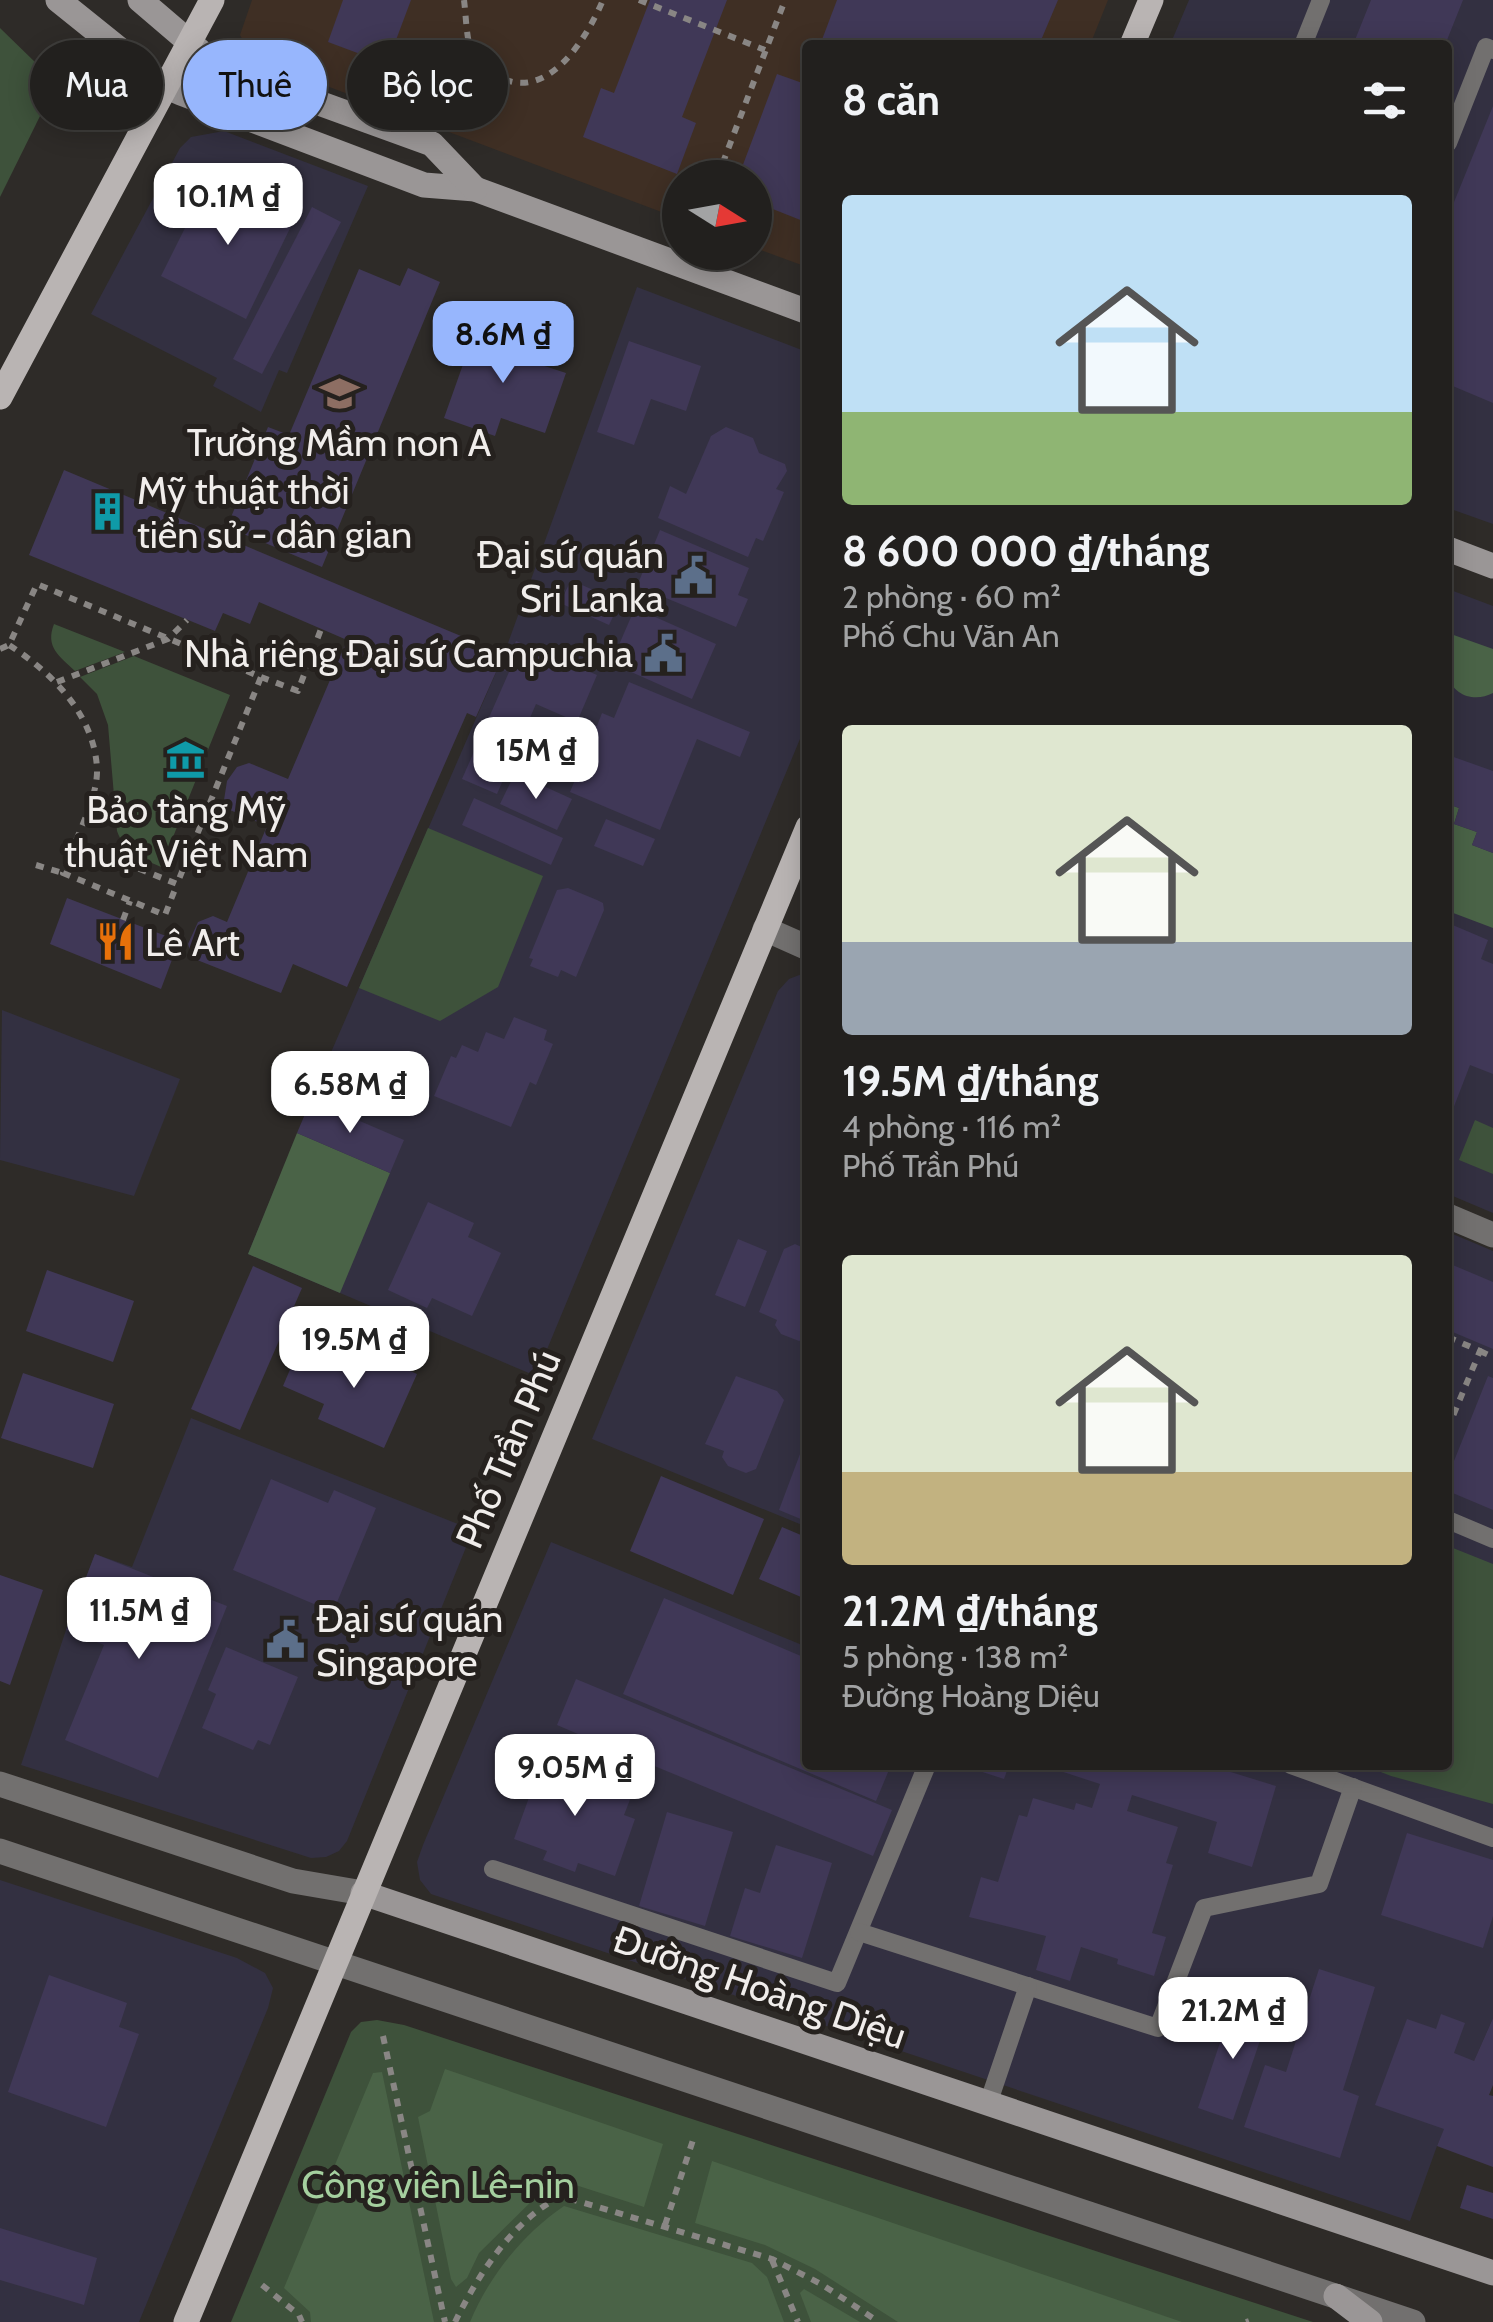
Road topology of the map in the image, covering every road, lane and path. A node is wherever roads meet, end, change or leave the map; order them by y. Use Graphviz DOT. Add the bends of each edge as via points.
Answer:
graph roads {
  1 [pos="58,0"];
  2 [pos="140,0"];
  3 [pos="212,0"];
  4 [pos="464,0"];
  5 [pos="603,0"];
  6 [pos="639,0"];
  7 [pos="785,0"];
  8 [pos="1151,0"];
  9 [pos="1321,0"];
  10 [pos="189,40"];
  11 [pos="1134,40"];
  12 [pos="1304,40"];
  13 [pos="766,50"];
  14 [pos="1493,50"];
  15 [pos="183,52"];
  16 [pos="165,86"];
  17 [pos="327,106"];
  18 [pos="1452,132"];
  19 [pos="724,160"];
  20 [pos="475,189"];
  21 [pos="802,310"];
  22 [pos="0,398"];
  23 [pos="1452,551"];
  24 [pos="1493,566"];
  25 [pos="187,620"];
  26 [pos="322,629"];
  27 [pos="168,639"];
  28 [pos="9,645"];
  29 [pos="0,648"];
  30 [pos="261,677"];
  31 [pos="57,682"];
  32 [pos="802,841"];
  33 [pos="75,843"];
  34 [pos="36,864"];
  35 [pos="63,873"];
  36 [pos="178,884"];
  37 [pos="130,901"];
  38 [pos="124,920"];
  39 [pos="765,930"];
  40 [pos="802,945"];
  41 [pos="1452,1218"];
  42 [pos="1493,1235"];
  43 [pos="1452,1339"];
  44 [pos="1480,1351"];
  45 [pos="1493,1356"];
  46 [pos="1452,1418"];
  47 [pos="1452,1522"];
  48 [pos="1493,1539"];
  49 [pos="926,1770"];
  50 [pos="1311,1770"];
  51 [pos="0,1784"];
  52 [pos="1353,1787"];
  53 [pos="1493,1838"];
  54 [pos="0,1851"];
  55 [pos="493,1869"];
  56 [pos="362,1893"];
  57 [pos="859,1932"];
  58 [pos="335,1963"];
  59 [pos="1028,1986"];
  60 [pos="383,2036"];
  61 [pos="988,2104"];
  62 [pos="694,2137"];
  63 [pos="665,2226"];
  64 [pos="772,2259"];
  65 [pos="1493,2273"];
  66 [pos="262,2285"];
  67 [pos="1336,2296"];
  68 [pos="186,2322"];
  69 [pos="302,2322"];
  70 [pos="445,2322"];
  71 [pos="456,2322"];
  72 [pos="798,2322"];
  73 [pos="880,2322"];
  74 [pos="1370,2322"];
  75 [pos="1413,2322"];
  1 -- 16 [label="main road"];
  2 -- 10 [label="main road"];
  3 -- 10 [label="main road"];
  4 -- 5 [label="path" via="471,49 509,83 536,80 560,66 590,32"];
  6 -- 13 [label="path"];
  7 -- 13 [label="path"];
  8 -- 11 [label="main road"];
  9 -- 12 [label="lane"];
  13 -- 19 [label="path"];
  14 -- 18 [label="lane" via="1486,47"];
  15 -- 16 [label="main road"];
  16 -- 20 [label="main road" via="424,185"];
  16 -- 22 [label="main road"];
  17 -- 20 [label="main road" via="432,144"];
  20 -- 21 [label="main road"];
  23 -- 24 [label="main road"];
  25 -- 27 [label="path"];
  26 -- 30 [label="path" via="298,691"];
  27 -- 28 [label="path" via="37,584"];
  27 -- 30 [label="path"];
  27 -- 31 [label="path"];
  28 -- 29 [label="path"];
  28 -- 31 [label="path"];
  30 -- 36 [label="path"];
  31 -- 33 [label="path" via="84,722 97,769"];
  32 -- 39 [label="main road, Phố Trần Phú"];
  33 -- 35 [label="path"];
  33 -- 36 [label="path"];
  34 -- 35 [label="path"];
  35 -- 37 [label="path"];
  36 -- 37 [label="path" via="164,916"];
  37 -- 38 [label="path"];
  39 -- 40 [label="street"];
  39 -- 56 [label="main road, Phố Trần Phú"];
  41 -- 42 [label="street"];
  43 -- 44 [label="path"];
  44 -- 45 [label="path"];
  44 -- 46 [label="path"];
  47 -- 48 [label="lane"];
  49 -- 57 [label="lane"];
  50 -- 52 [label="lane"];
  51 -- 56 [label="street, Đường Hoàng Diệu" via="294,1881"];
  52 -- 53 [label="lane"];
  52 -- 59 [label="lane" via="1318,1884 1204,1908 1158,2028"];
  54 -- 58 [label="street"];
  55 -- 57 [label="lane" via="838,1983"];
  56 -- 58 [label="main road, Phố Trần Phú"];
  56 -- 61 [label="main road, Đường Hoàng Diệu"];
  57 -- 59 [label="lane"];
  58 -- 67 [label="street"];
  58 -- 68 [label="main road, Phố Trần Phú"];
  59 -- 61 [label="lane"];
  60 -- 70 [label="path"];
  61 -- 65 [label="main road, Đường Hoàng Diệu"];
  62 -- 63 [label="path"];
  63 -- 64 [label="path"];
  63 -- 71 [label="path" via="561,2196 502,2245"];
  64 -- 72 [label="path"];
  64 -- 73 [label="path"];
  66 -- 69 [label="path"];
  67 -- 74 [label="main road"];
  67 -- 75 [label="street"];
}
